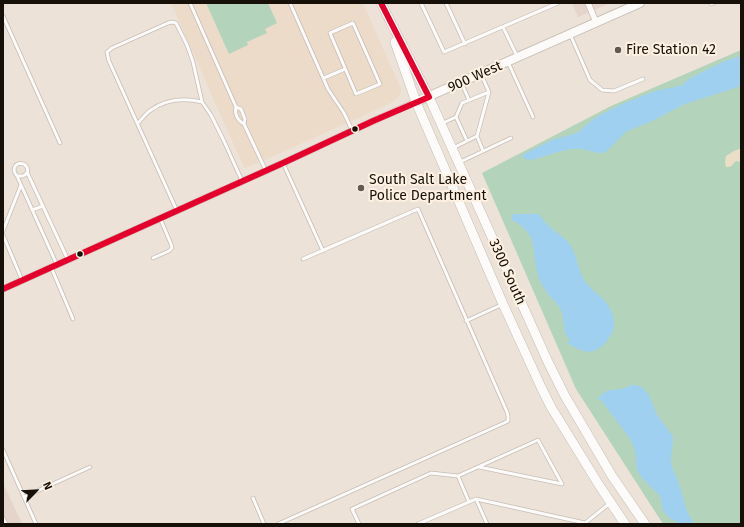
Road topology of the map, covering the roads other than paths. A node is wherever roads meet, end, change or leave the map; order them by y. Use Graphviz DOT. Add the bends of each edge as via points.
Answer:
graph roads {
  1 [pos="190,3"];
  2 [pos="290,3"];
  3 [pos="421,3"];
  4 [pos="446,3"];
  5 [pos="558,3"];
  6 [pos="588,3"];
  7 [pos="640,3"];
  8 [pos="711,3"];
  9 [pos="714,3"];
  10 [pos="384,6"];
  11 [pos="3,16"];
  12 [pos="596,22"];
  13 [pos="503,27"];
  14 [pos="570,34"];
  15 [pos="465,44"];
  16 [pos="518,57"];
  17 [pos="508,62"];
  18 [pos="345,69"];
  19 [pos="481,74"];
  20 [pos="324,78"];
  21 [pos="643,78"];
  22 [pos="461,82"];
  23 [pos="488,92"];
  24 [pos="429,97"];
  25 [pos="469,100"];
  26 [pos="202,102"];
  27 [pos="416,102"];
  28 [pos="236,107"];
  29 [pos="456,117"];
  30 [pos="533,117"];
  31 [pos="138,123"];
  32 [pos="244,124"];
  33 [pos="441,124"];
  34 [pos="352,131"];
  35 [pos="477,136"];
  36 [pos="511,138"];
  37 [pos="467,141"];
  38 [pos="60,143"];
  39 [pos="452,148"];
  40 [pos="483,151"];
  41 [pos="283,163"];
  42 [pos="458,163"];
  43 [pos="266,171"];
  44 [pos="27,172"];
  45 [pos="17,176"];
  46 [pos="242,181"];
  47 [pos="21,185"];
  48 [pos="43,206"];
  49 [pos="32,210"];
  50 [pos="177,211"];
  51 [pos="160,218"];
  52 [pos="3,231"];
  53 [pos="3,235"];
  54 [pos="323,251"];
  55 [pos="153,258"];
  56 [pos="68,260"];
  57 [pos="303,260"];
  58 [pos="57,265"];
  59 [pos="51,267"];
  60 [pos="22,280"];
  61 [pos="3,289"];
  62 [pos="503,304"];
  63 [pos="73,319"];
  64 [pos="466,321"];
  65 [pos="3,450"];
  66 [pos="90,467"];
  67 [pos="479,467"];
  68 [pos="458,476"];
  69 [pos="24,496"];
  70 [pos="253,498"];
  71 [pos="476,499"];
  72 [pos="470,502"];
  73 [pos="610,503"];
  74 [pos="3,518"];
  75 [pos="6,524"];
  76 [pos="36,524"];
  77 [pos="264,524"];
  78 [pos="278,524"];
  79 [pos="359,524"];
  80 [pos="418,524"];
  81 [pos="487,524"];
  82 [pos="585,524"];
  83 [pos="625,524"];
  84 [pos="645,524"];
  1 -- 28 [label="lane"];
  2 -- 20 [label="lane"];
  3 -- 15 [label="lane" via="444,52"];
  4 -- 15 [label="lane"];
  5 -- 13 [label="lane"];
  6 -- 12 [label="street"];
  7 -- 12 [label="main road, 900 West"];
  8 -- 9 [label="lane"];
  10 -- 24 [label="main road, 3300 South"];
  10 -- 27 [label="main road, 3300 South"];
  11 -- 38 [label="lane"];
  12 -- 14 [label="main road, 900 West"];
  13 -- 15 [label="lane"];
  13 -- 16 [label="lane"];
  14 -- 16 [label="main road, 900 West"];
  14 -- 21 [label="lane" via="590,80 602,90 614,91"];
  16 -- 17 [label="main road, 900 West"];
  17 -- 19 [label="main road, 900 West"];
  17 -- 30 [label="lane"];
  18 -- 18 [label="lane" via="356,94 380,84 353,23 330,33"];
  18 -- 20 [label="lane"];
  19 -- 22 [label="main road, 900 West"];
  19 -- 23 [label="lane"];
  20 -- 34 [label="lane"];
  22 -- 24 [label="main road, 900 West"];
  22 -- 25 [label="lane"];
  23 -- 25 [label="lane"];
  23 -- 35 [label="lane"];
  24 -- 27 [label="main road, 900 West"];
  24 -- 33 [label="main road, 3300 South"];
  25 -- 29 [label="lane" via="462,103"];
  26 -- 31 [label="lane" via="177,100 164,103 150,110"];
  26 -- 31 [label="lane" via="188,45 176,23 172,22 108,52 109,61"];
  26 -- 46 [label="lane" via="211,115"];
  27 -- 34 [label="street, 900 West"];
  27 -- 62 [label="main road, 3300 South"];
  28 -- 32 [label="lane" via="240,122"];
  28 -- 32 [label="lane" via="241,109"];
  29 -- 33 [label="lane"];
  29 -- 37 [label="lane"];
  31 -- 50 [label="lane"];
  32 -- 43 [label="lane"];
  33 -- 39 [label="main road, 3300 South"];
  34 -- 41 [label="street, 900 West"];
  35 -- 37 [label="lane"];
  35 -- 40 [label="lane"];
  36 -- 40 [label="lane"];
  37 -- 39 [label="lane"];
  39 -- 42 [label="main road, 3300 South"];
  40 -- 42 [label="lane"];
  41 -- 43 [label="street, 900 West"];
  41 -- 54 [label="lane"];
  42 -- 84 [label="main road, 3300 South" via="565,396 612,476"];
  43 -- 46 [label="street, 900 West"];
  44 -- 45 [label="lane" via="23,176"];
  44 -- 45 [label="lane" via="26,165 19,163 14,170"];
  44 -- 48 [label="lane"];
  45 -- 47 [label="lane"];
  46 -- 50 [label="street, 900 West"];
  47 -- 49 [label="lane"];
  47 -- 52 [label="lane"];
  48 -- 49 [label="lane"];
  48 -- 56 [label="lane"];
  49 -- 58 [label="lane"];
  50 -- 51 [label="street, 900 West"];
  51 -- 55 [label="lane" via="172,248"];
  51 -- 56 [label="street, 900 West"];
  53 -- 60 [label="lane"];
  54 -- 57 [label="lane"];
  54 -- 64 [label="lane" via="418,209"];
  56 -- 58 [label="street, 900 West"];
  58 -- 59 [label="street, 900 West"];
  59 -- 60 [label="street, 900 West"];
  59 -- 63 [label="lane"];
  60 -- 61 [label="street, 900 West"];
  62 -- 64 [label="lane"];
  62 -- 73 [label="main road, 3300 South" via="551,407"];
  64 -- 78 [label="lane" via="507,412 508,420"];
  65 -- 69 [label="lane"];
  66 -- 69 [label="lane"];
  67 -- 67 [label="lane" via="538,440 562,484 509,473"];
  67 -- 68 [label="lane"];
  68 -- 72 [label="lane"];
  68 -- 79 [label="lane" via="431,473 352,509"];
  69 -- 76 [label="lane"];
  70 -- 77 [label="lane"];
  71 -- 72 [label="lane"];
  71 -- 81 [label="lane"];
  71 -- 82 [label="lane"];
  72 -- 80 [label="lane"];
  73 -- 82 [label="lane"];
  73 -- 83 [label="main road, 3300 South"];
  74 -- 75 [label="lane"];
}
